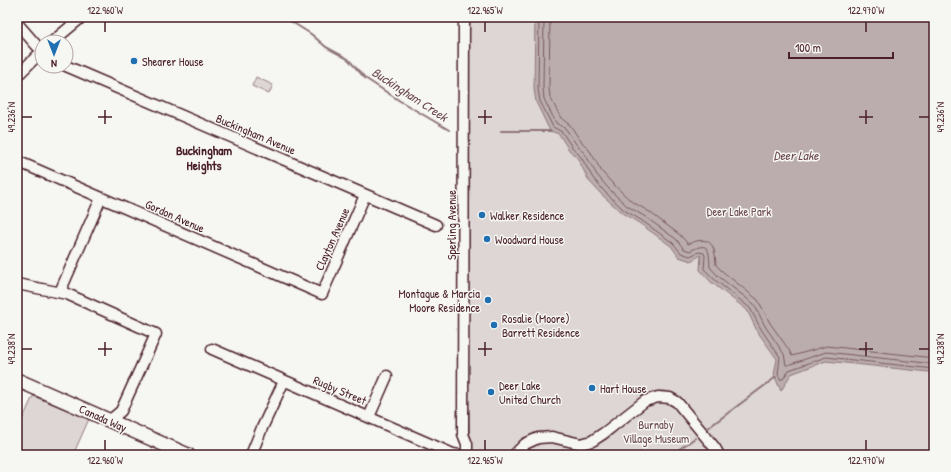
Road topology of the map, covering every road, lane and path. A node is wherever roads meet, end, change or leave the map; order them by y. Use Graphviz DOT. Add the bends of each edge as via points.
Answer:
graph roads {
  1 [pos="82,17"];
  2 [pos="464,17"];
  3 [pos="17,23"];
  4 [pos="62,34"];
  5 [pos="34,43"];
  6 [pos="34,57"];
  7 [pos="74,69"];
  8 [pos="17,76"];
  9 [pos="17,161"];
  10 [pos="365,195"];
  11 [pos="101,198"];
  12 [pos="436,225"];
  13 [pos="17,284"];
  14 [pos="60,292"];
  15 [pos="322,294"];
  16 [pos="212,349"];
  17 [pos="388,376"];
  18 [pos="17,380"];
  19 [pos="284,381"];
  20 [pos="369,417"];
  21 [pos="109,421"];
  22 [pos="463,434"];
  23 [pos="188,455"];
  24 [pos="251,455"];
  25 [pos="459,455"];
  26 [pos="467,455"];
  27 [pos="514,455"];
  28 [pos="719,455"];
  1 -- 4 [label="street"];
  2 -- 22 [label="street, Sperling Avenue"];
  3 -- 5 [label="street"];
  6 -- 8 [label="street"];
  7 -- 10 [label="street, Buckingham Avenue"];
  9 -- 11 [label="street, Gordon Avenue"];
  10 -- 12 [label="street, Buckingham Avenue"];
  10 -- 15 [label="street, Clayton Avenue"];
  11 -- 14 [label="street"];
  11 -- 15 [label="street, Gordon Avenue"];
  13 -- 14 [label="street"];
  14 -- 21 [label="street" via="156,334 121,411"];
  16 -- 19 [label="street, Rugby Street"];
  17 -- 20 [label="street"];
  18 -- 21 [label="main road, Canada Way"];
  19 -- 20 [label="street, Rugby Street"];
  19 -- 24 [label="street"];
  20 -- 25 [label="street, Rugby Street"];
  21 -- 23 [label="main road, Canada Way"];
  22 -- 25 [label="street, Sperling Avenue"];
  22 -- 26 [label="street, Sperling Avenue"];
  27 -- 28 [label="street" via="525,444 538,438 552,437 581,444 592,441 646,401 662,397 682,406"];
}
